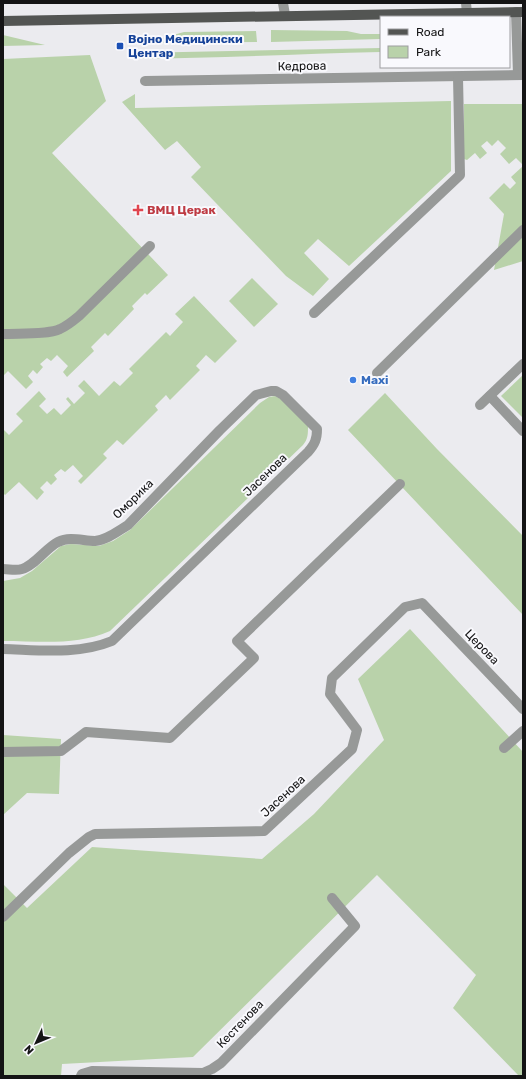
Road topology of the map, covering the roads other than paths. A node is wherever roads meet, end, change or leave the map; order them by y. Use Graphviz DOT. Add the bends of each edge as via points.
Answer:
graph roads {
  1 [pos="283,3"];
  2 [pos="466,8"];
  3 [pos="520,12"];
  4 [pos="285,15"];
  5 [pos="3,21"];
  6 [pos="520,75"];
  7 [pos="458,77"];
  8 [pos="146,81"];
  9 [pos="523,230"];
  10 [pos="150,246"];
  11 [pos="314,313"];
  12 [pos="3,334"];
  13 [pos="523,364"];
  14 [pos="377,373"];
  15 [pos="256,395"];
  16 [pos="490,396"];
  17 [pos="480,405"];
  18 [pos="523,430"];
  19 [pos="400,484"];
  20 [pos="3,569"];
  21 [pos="422,603"];
  22 [pos="3,649"];
  23 [pos="523,709"];
  24 [pos="523,731"];
  25 [pos="504,748"];
  26 [pos="3,752"];
  27 [pos="332,898"];
  28 [pos="3,917"];
  29 [pos="80,1076"];
  1 -- 4 [label="street"];
  2 -- 3 [label="main road"];
  2 -- 4 [label="main road"];
  3 -- 6 [label="street"];
  4 -- 5 [label="main road"];
  6 -- 7 [label="street, Кедрова"];
  7 -- 8 [label="street, Кедрова"];
  7 -- 11 [label="street" via="460,175"];
  9 -- 14 [label="street"];
  10 -- 12 [label="street" via="66,326 50,333"];
  13 -- 16 [label="street"];
  15 -- 20 [label="street, Оморика" via="128,525 97,541 59,541 22,569"];
  15 -- 22 [label="street, Јасенова" via="271,391 284,395 317,429 315,443 308,452 112,641 85,649 61,651"];
  16 -- 17 [label="street"];
  16 -- 18 [label="street"];
  19 -- 26 [label="street" via="237,641 254,658 170,738 86,732 61,750"];
  21 -- 23 [label="street, Церова"];
  21 -- 28 [label="street, Јасенова" via="405,607 332,678 330,694 357,730 352,749 264,831 95,834 69,853"];
  24 -- 25 [label="street"];
  27 -- 29 [label="street, Кестенова" via="355,926 221,1063 203,1073 92,1071"];
}
